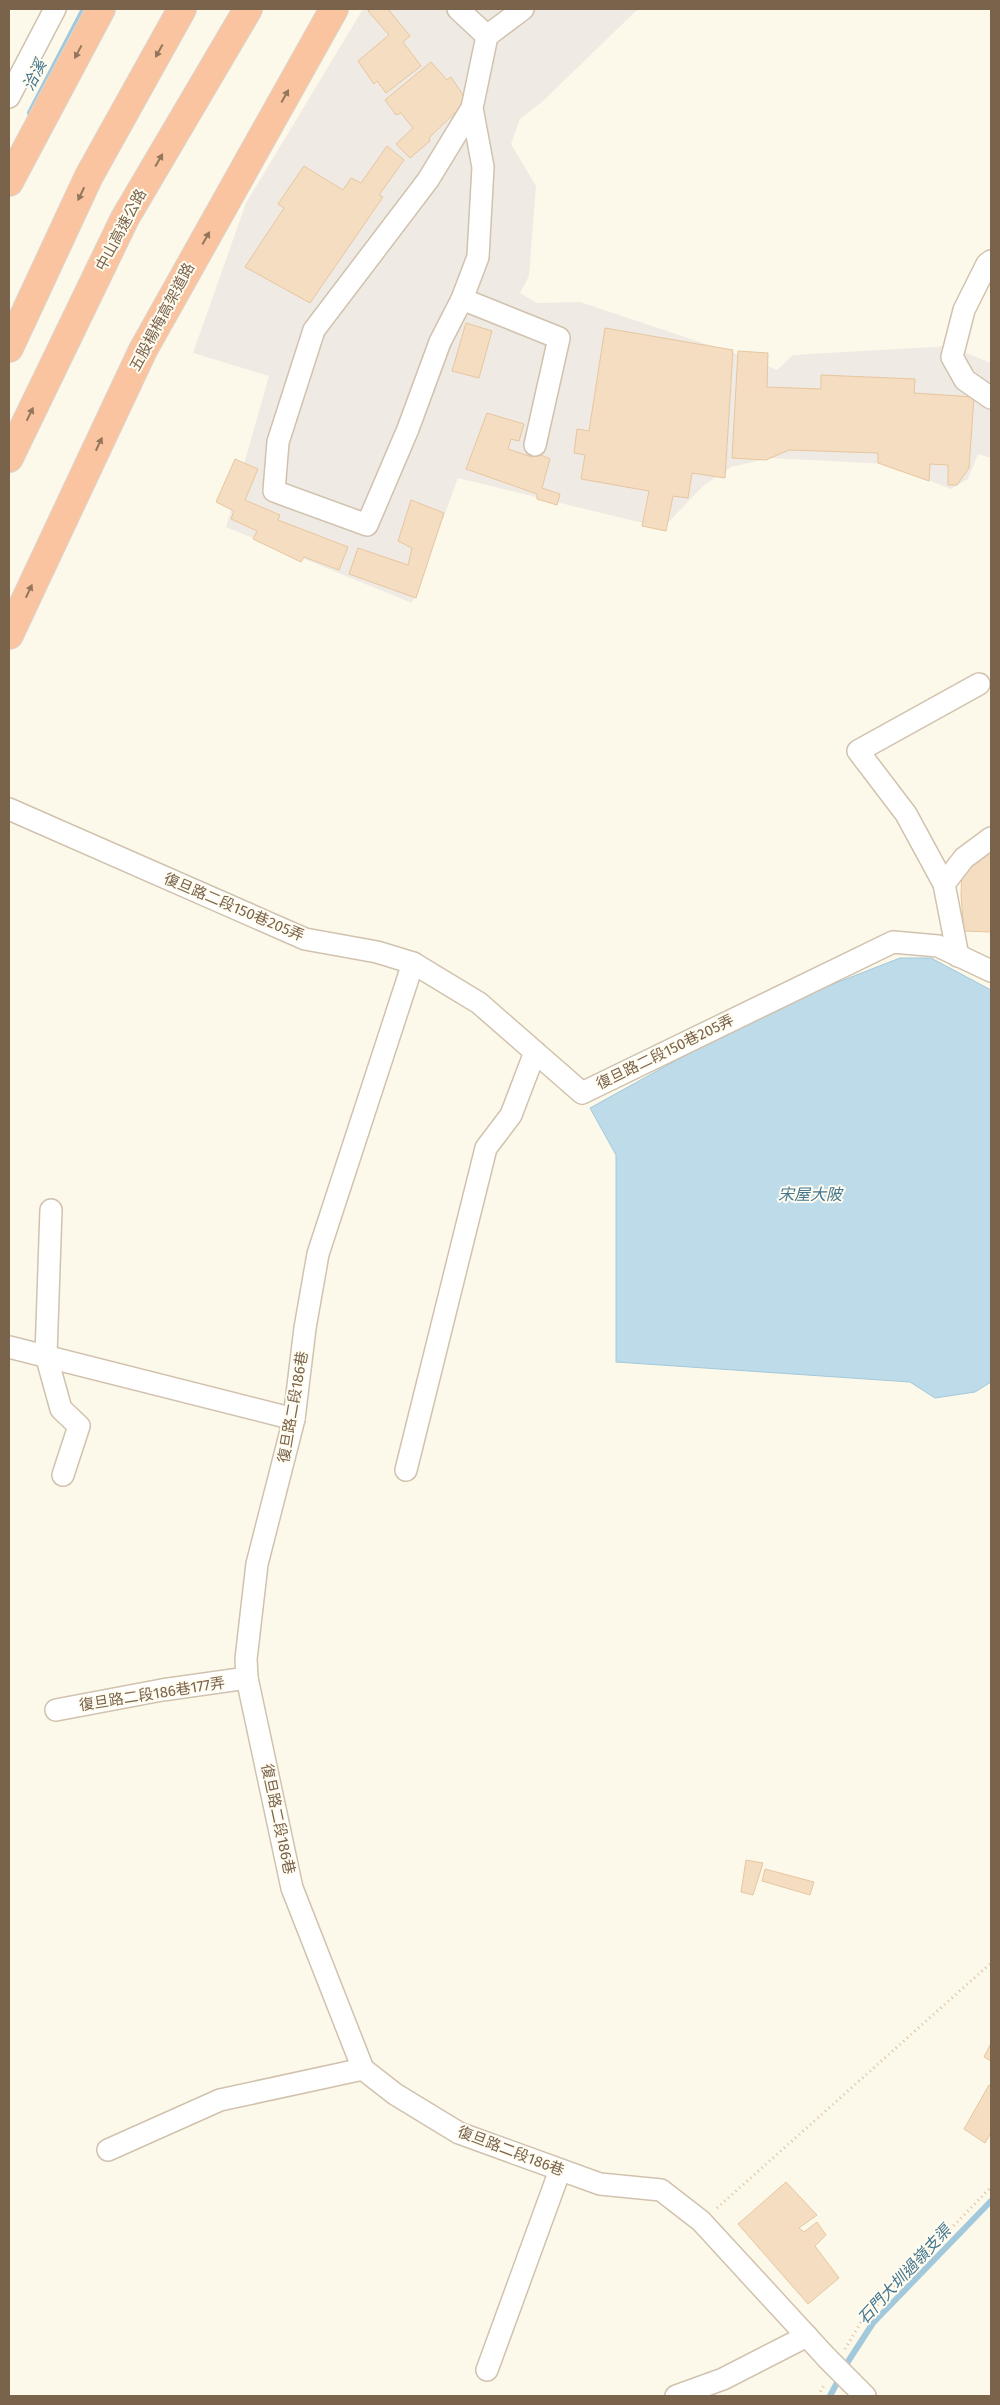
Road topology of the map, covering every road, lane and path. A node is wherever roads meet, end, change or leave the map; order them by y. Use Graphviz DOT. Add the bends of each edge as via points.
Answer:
graph roads {
  1 [pos="55,9"];
  2 [pos="102,9"];
  3 [pos="182,9"];
  4 [pos="248,9"];
  5 [pos="334,9"];
  6 [pos="458,9"];
  7 [pos="523,9"];
  8 [pos="487,36"];
  9 [pos="9,97"];
  10 [pos="472,108"];
  11 [pos="9,182"];
  12 [pos="991,261"];
  13 [pos="462,299"];
  14 [pos="9,348"];
  15 [pos="991,398"];
  16 [pos="535,444"];
  17 [pos="9,458"];
  18 [pos="9,635"];
  19 [pos="979,684"];
  20 [pos="9,809"];
  21 [pos="991,838"];
  22 [pos="944,884"];
  23 [pos="958,956"];
  24 [pos="413,963"];
  25 [pos="991,971"];
  26 [pos="535,1052"];
  27 [pos="51,1210"];
  28 [pos="9,1346"];
  29 [pos="46,1356"];
  30 [pos="294,1418"];
  31 [pos="406,1470"];
  32 [pos="63,1475"];
  33 [pos="247,1678"];
  34 [pos="56,1710"];
  35 [pos="991,1963"];
  36 [pos="363,2069"];
  37 [pos="108,2150"];
  38 [pos="560,2170"];
  39 [pos="991,2187"];
  40 [pos="701,2221"];
  41 [pos="807,2336"];
  42 [pos="835,2356"];
  43 [pos="486,2370"];
  44 [pos="827,2380"];
  45 [pos="858,2390"];
  46 [pos="676,2396"];
  47 [pos="818,2396"];
  1 -- 9 [label="lane"];
  2 -- 11 [label="highway, one-way"];
  3 -- 14 [label="highway, one-way" via="89,176"];
  17 -- 4 [label="highway, 中山高速公路, one-way" via="125,218"];
  18 -- 5 [label="highway, 五股楊梅高架道路, one-way" via="143,350"];
  6 -- 8 [label="lane"];
  7 -- 8 [label="lane"];
  8 -- 10 [label="lane"];
  10 -- 13 [label="lane" via="483,167 480,237 478,257"];
  10 -- 13 [label="lane" via="428,180 314,330 278,442 274,491 367,525 408,429 440,342"];
  12 -- 15 [label="lane" via="964,310 952,357 965,380"];
  13 -- 16 [label="lane" via="560,338"];
  19 -- 22 [label="lane" via="858,751 906,814"];
  20 -- 24 [label="lane, 復旦路二段150巷205弄" via="305,939 377,952"];
  21 -- 22 [label="lane" via="964,858"];
  22 -- 23 [label="lane"];
  23 -- 25 [label="lane, 復旦路二段150巷205弄"];
  23 -- 26 [label="lane, 復旦路二段150巷205弄" via="938,946 893,942 582,1093"];
  24 -- 26 [label="lane, 復旦路二段150巷205弄" via="479,1003"];
  24 -- 30 [label="lane, 復旦路二段186巷" via="318,1254"];
  26 -- 31 [label="lane" via="511,1115 486,1148"];
  27 -- 29 [label="lane"];
  28 -- 29 [label="lane"];
  29 -- 30 [label="lane"];
  29 -- 32 [label="lane" via="61,1409 79,1426"];
  30 -- 33 [label="lane, 復旦路二段186巷" via="257,1564 246,1659"];
  33 -- 34 [label="lane, 復旦路二段186巷177弄"];
  33 -- 36 [label="lane, 復旦路二段186巷" via="292,1888"];
  35 -- 40 [label="path"];
  36 -- 37 [label="lane" via="220,2100"];
  36 -- 38 [label="lane, 復旦路二段186巷" via="395,2094 459,2132"];
  38 -- 40 [label="lane, 復旦路二段186巷" via="600,2184 660,2190"];
  38 -- 43 [label="lane"];
  39 -- 42 [label="path" via="862,2322"];
  40 -- 41 [label="lane, 復旦路二段186巷"];
  41 -- 42 [label="lane, 復旦路二段186巷"];
  41 -- 46 [label="lane" via="723,2379"];
  42 -- 45 [label="lane, 復旦路二段186巷, bridge"];
  44 -- 47 [label="path"];
}
